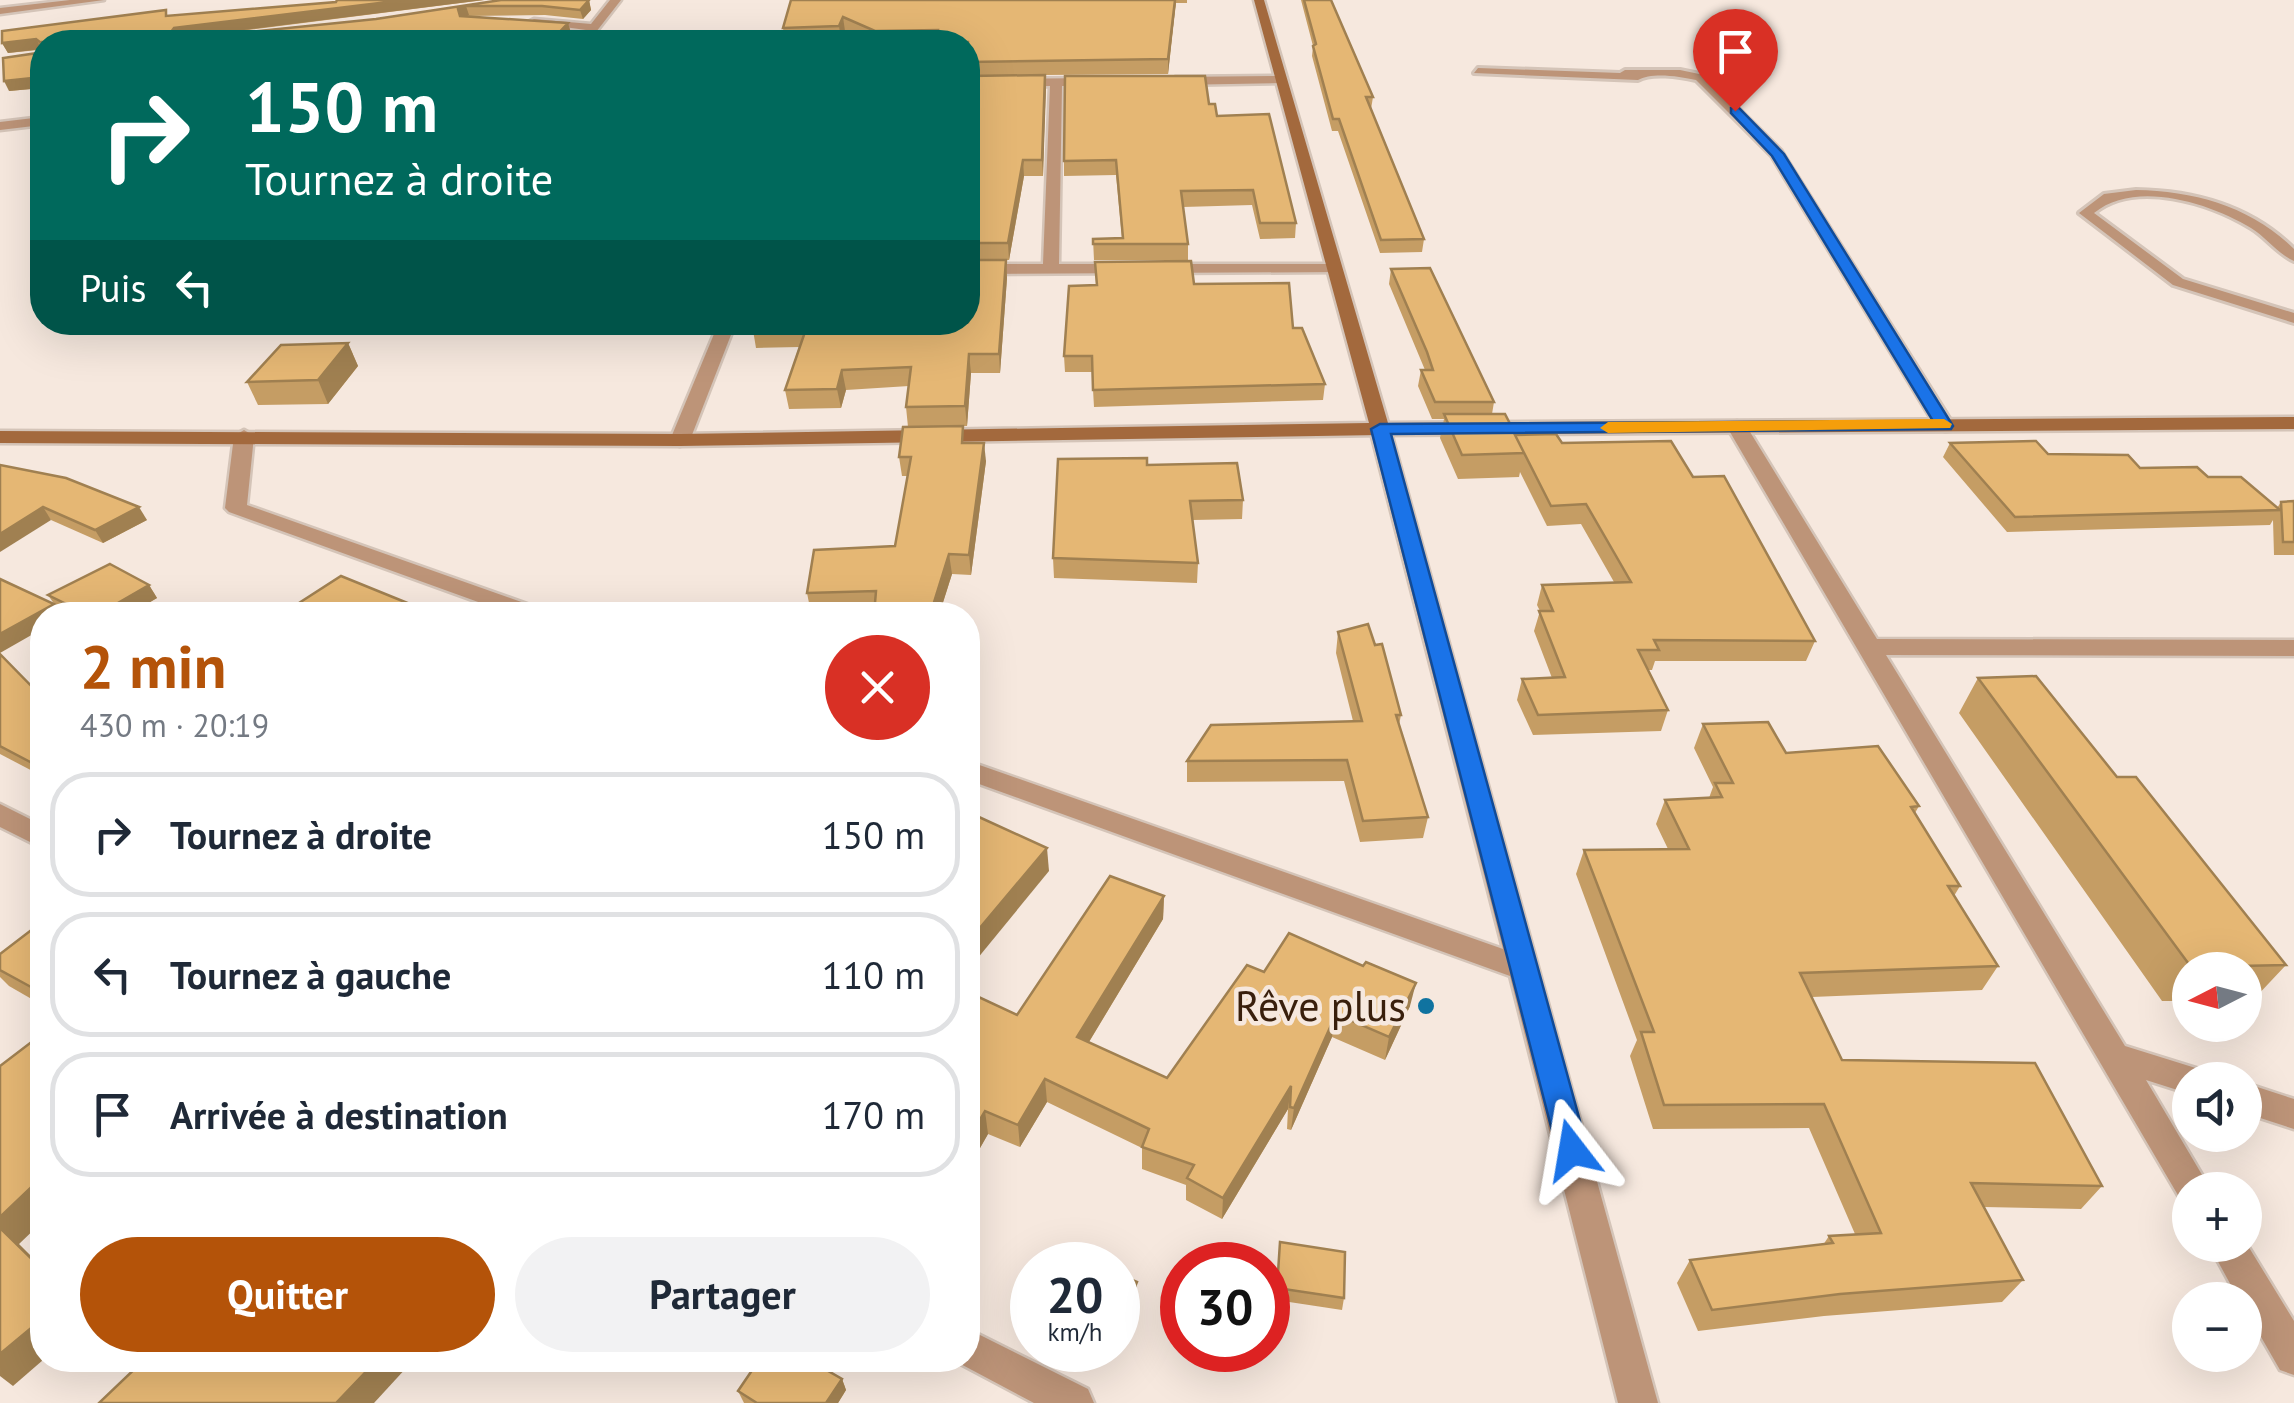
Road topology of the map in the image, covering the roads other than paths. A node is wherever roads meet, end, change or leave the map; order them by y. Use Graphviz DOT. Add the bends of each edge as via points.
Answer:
graph roads {
  1 [pos="99,0"];
  2 [pos="616,0"];
  3 [pos="1259,0"];
  4 [pos="0,11"];
  5 [pos="526,22"];
  6 [pos="595,28"];
  7 [pos="1478,71"];
  8 [pos="1625,74"];
  9 [pos="1280,80"];
  10 [pos="1168,81"];
  11 [pos="1112,82"];
  12 [pos="1056,83"];
  13 [pos="980,84"];
  14 [pos="1674,86"];
  15 [pos="1690,90"];
  16 [pos="1735,111"];
  17 [pos="30,122"];
  18 [pos="0,126"];
  19 [pos="2294,257"];
  20 [pos="980,269"];
  21 [pos="1051,269"];
  22 [pos="1334,269"];
  23 [pos="2294,318"];
  24 [pos="723,335"];
  25 [pos="2294,424"];
  26 [pos="1737,426"];
  27 [pos="1944,426"];
  28 [pos="1380,429"];
  29 [pos="244,436"];
  30 [pos="0,437"];
  31 [pos="680,440"];
  32 [pos="500,602"];
  33 [pos="1869,646"];
  34 [pos="2294,648"];
  35 [pos="980,774"];
  36 [pos="0,814"];
  37 [pos="30,831"];
  38 [pos="1526,969"];
  39 [pos="2114,1056"];
  40 [pos="2172,1074"];
  41 [pos="2262,1104"];
  42 [pos="2294,1114"];
  43 [pos="2183,1172"];
  44 [pos="2237,1262"];
  45 [pos="980,1354"];
  46 [pos="2294,1356"];
  47 [pos="1074,1403"];
  48 [pos="1638,1403"];
  1 -- 4 [label="street"];
  2 -- 6 [label="street"];
  3 -- 9 [label="main road"];
  5 -- 6 [label="street"];
  7 -- 8 [label="lane"];
  8 -- 14 [label="lane"];
  8 -- 16 [label="lane" via="1700,77"];
  9 -- 10 [label="street"];
  9 -- 22 [label="main road"];
  11 -- 12 [label="street"];
  12 -- 13 [label="street"];
  12 -- 21 [label="street"];
  15 -- 16 [label="lane"];
  16 -- 27 [label="lane" via="1777,154"];
  17 -- 18 [label="street"];
  19 -- 23 [label="lane" via="2279,239 2216,204 2108,196 2086,213 2178,282"];
  20 -- 21 [label="street"];
  21 -- 22 [label="street"];
  22 -- 28 [label="main road"];
  24 -- 31 [label="street"];
  25 -- 27 [label="main road"];
  26 -- 27 [label="main road"];
  26 -- 28 [label="main road"];
  26 -- 33 [label="street"];
  28 -- 31 [label="main road"];
  28 -- 38 [label="street"];
  29 -- 30 [label="main road"];
  29 -- 31 [label="main road"];
  29 -- 32 [label="street" via="236,508"];
  33 -- 34 [label="street"];
  33 -- 39 [label="street"];
  35 -- 38 [label="street"];
  36 -- 37 [label="street"];
  38 -- 48 [label="street"];
  39 -- 40 [label="street"];
  39 -- 43 [label="street"];
  41 -- 42 [label="street"];
  44 -- 46 [label="street"];
  45 -- 47 [label="street"];
}
